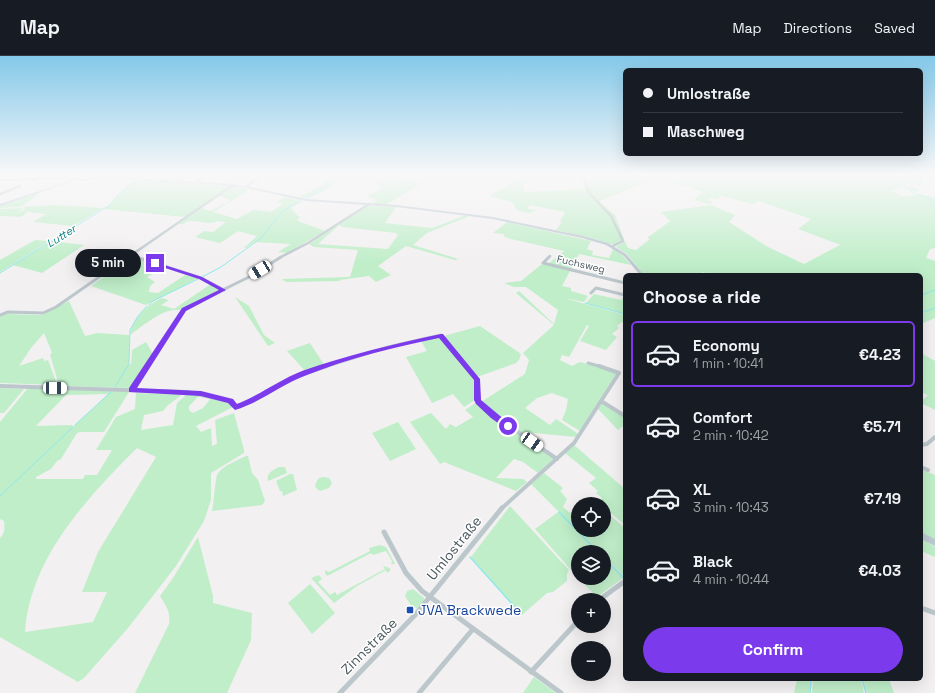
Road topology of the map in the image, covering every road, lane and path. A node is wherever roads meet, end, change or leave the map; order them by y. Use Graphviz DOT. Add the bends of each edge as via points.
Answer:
graph roads {
  1 [pos="206,204"];
  2 [pos="365,204"];
  3 [pos="369,204"];
  4 [pos="598,204"];
  5 [pos="613,246"];
  6 [pos="132,256"];
  7 [pos="550,256"];
  8 [pos="640,273"];
  9 [pos="623,283"];
  10 [pos="224,290"];
  11 [pos="591,293"];
  12 [pos="623,295"];
  13 [pos="0,315"];
  14 [pos="588,363"];
  15 [pos="0,386"];
  16 [pos="132,390"];
  17 [pos="602,401"];
  18 [pos="623,415"];
  19 [pos="935,437"];
  20 [pos="923,445"];
  21 [pos="557,459"];
  22 [pos="923,468"];
  23 [pos="928,470"];
  24 [pos="384,532"];
  25 [pos="923,536"];
  26 [pos="935,543"];
  27 [pos="623,582"];
  28 [pos="609,593"];
  29 [pos="430,598"];
  30 [pos="923,609"];
  31 [pos="935,613"];
  32 [pos="473,629"];
  33 [pos="571,629"];
  34 [pos="531,672"];
  35 [pos="340,693"];
  36 [pos="419,693"];
  37 [pos="561,693"];
  1 -- 6 [label="street"];
  2 -- 3 [label="main road"];
  3 -- 5 [label="main road" via="498,219"];
  3 -- 10 [label="street" via="308,243"];
  4 -- 5 [label="street" via="611,216 623,241"];
  5 -- 8 [label="main road" via="625,254"];
  6 -- 10 [label="street" via="201,278"];
  6 -- 13 [label="street" via="47,312 8,312"];
  7 -- 9 [label="street, Fuchsweg" via="543,264"];
  10 -- 16 [label="street" via="184,309"];
  11 -- 12 [label="street" via="596,288"];
  14 -- 17 [label="street, Umlostraße" via="619,372"];
  15 -- 16 [label="street"];
  16 -- 21 [label="street" via="201,394 230,401 235,407 253,401 283,382 305,373 388,347 441,335 477,379 477,400 493,416"];
  17 -- 18 [label="street"];
  17 -- 21 [label="street, Umlostraße" via="574,443"];
  19 -- 20 [label="street"];
  21 -- 29 [label="street, Umlostraße" via="505,504"];
  22 -- 23 [label="street"];
  24 -- 29 [label="street, Umlostraße" via="408,577"];
  25 -- 26 [label="main road"];
  27 -- 28 [label="street"];
  29 -- 32 [label="street"];
  29 -- 35 [label="street, Zinnstraße"];
  30 -- 31 [label="street"];
  32 -- 34 [label="street"];
  32 -- 36 [label="street"];
  33 -- 34 [label="street"];
  34 -- 37 [label="street"];
}
